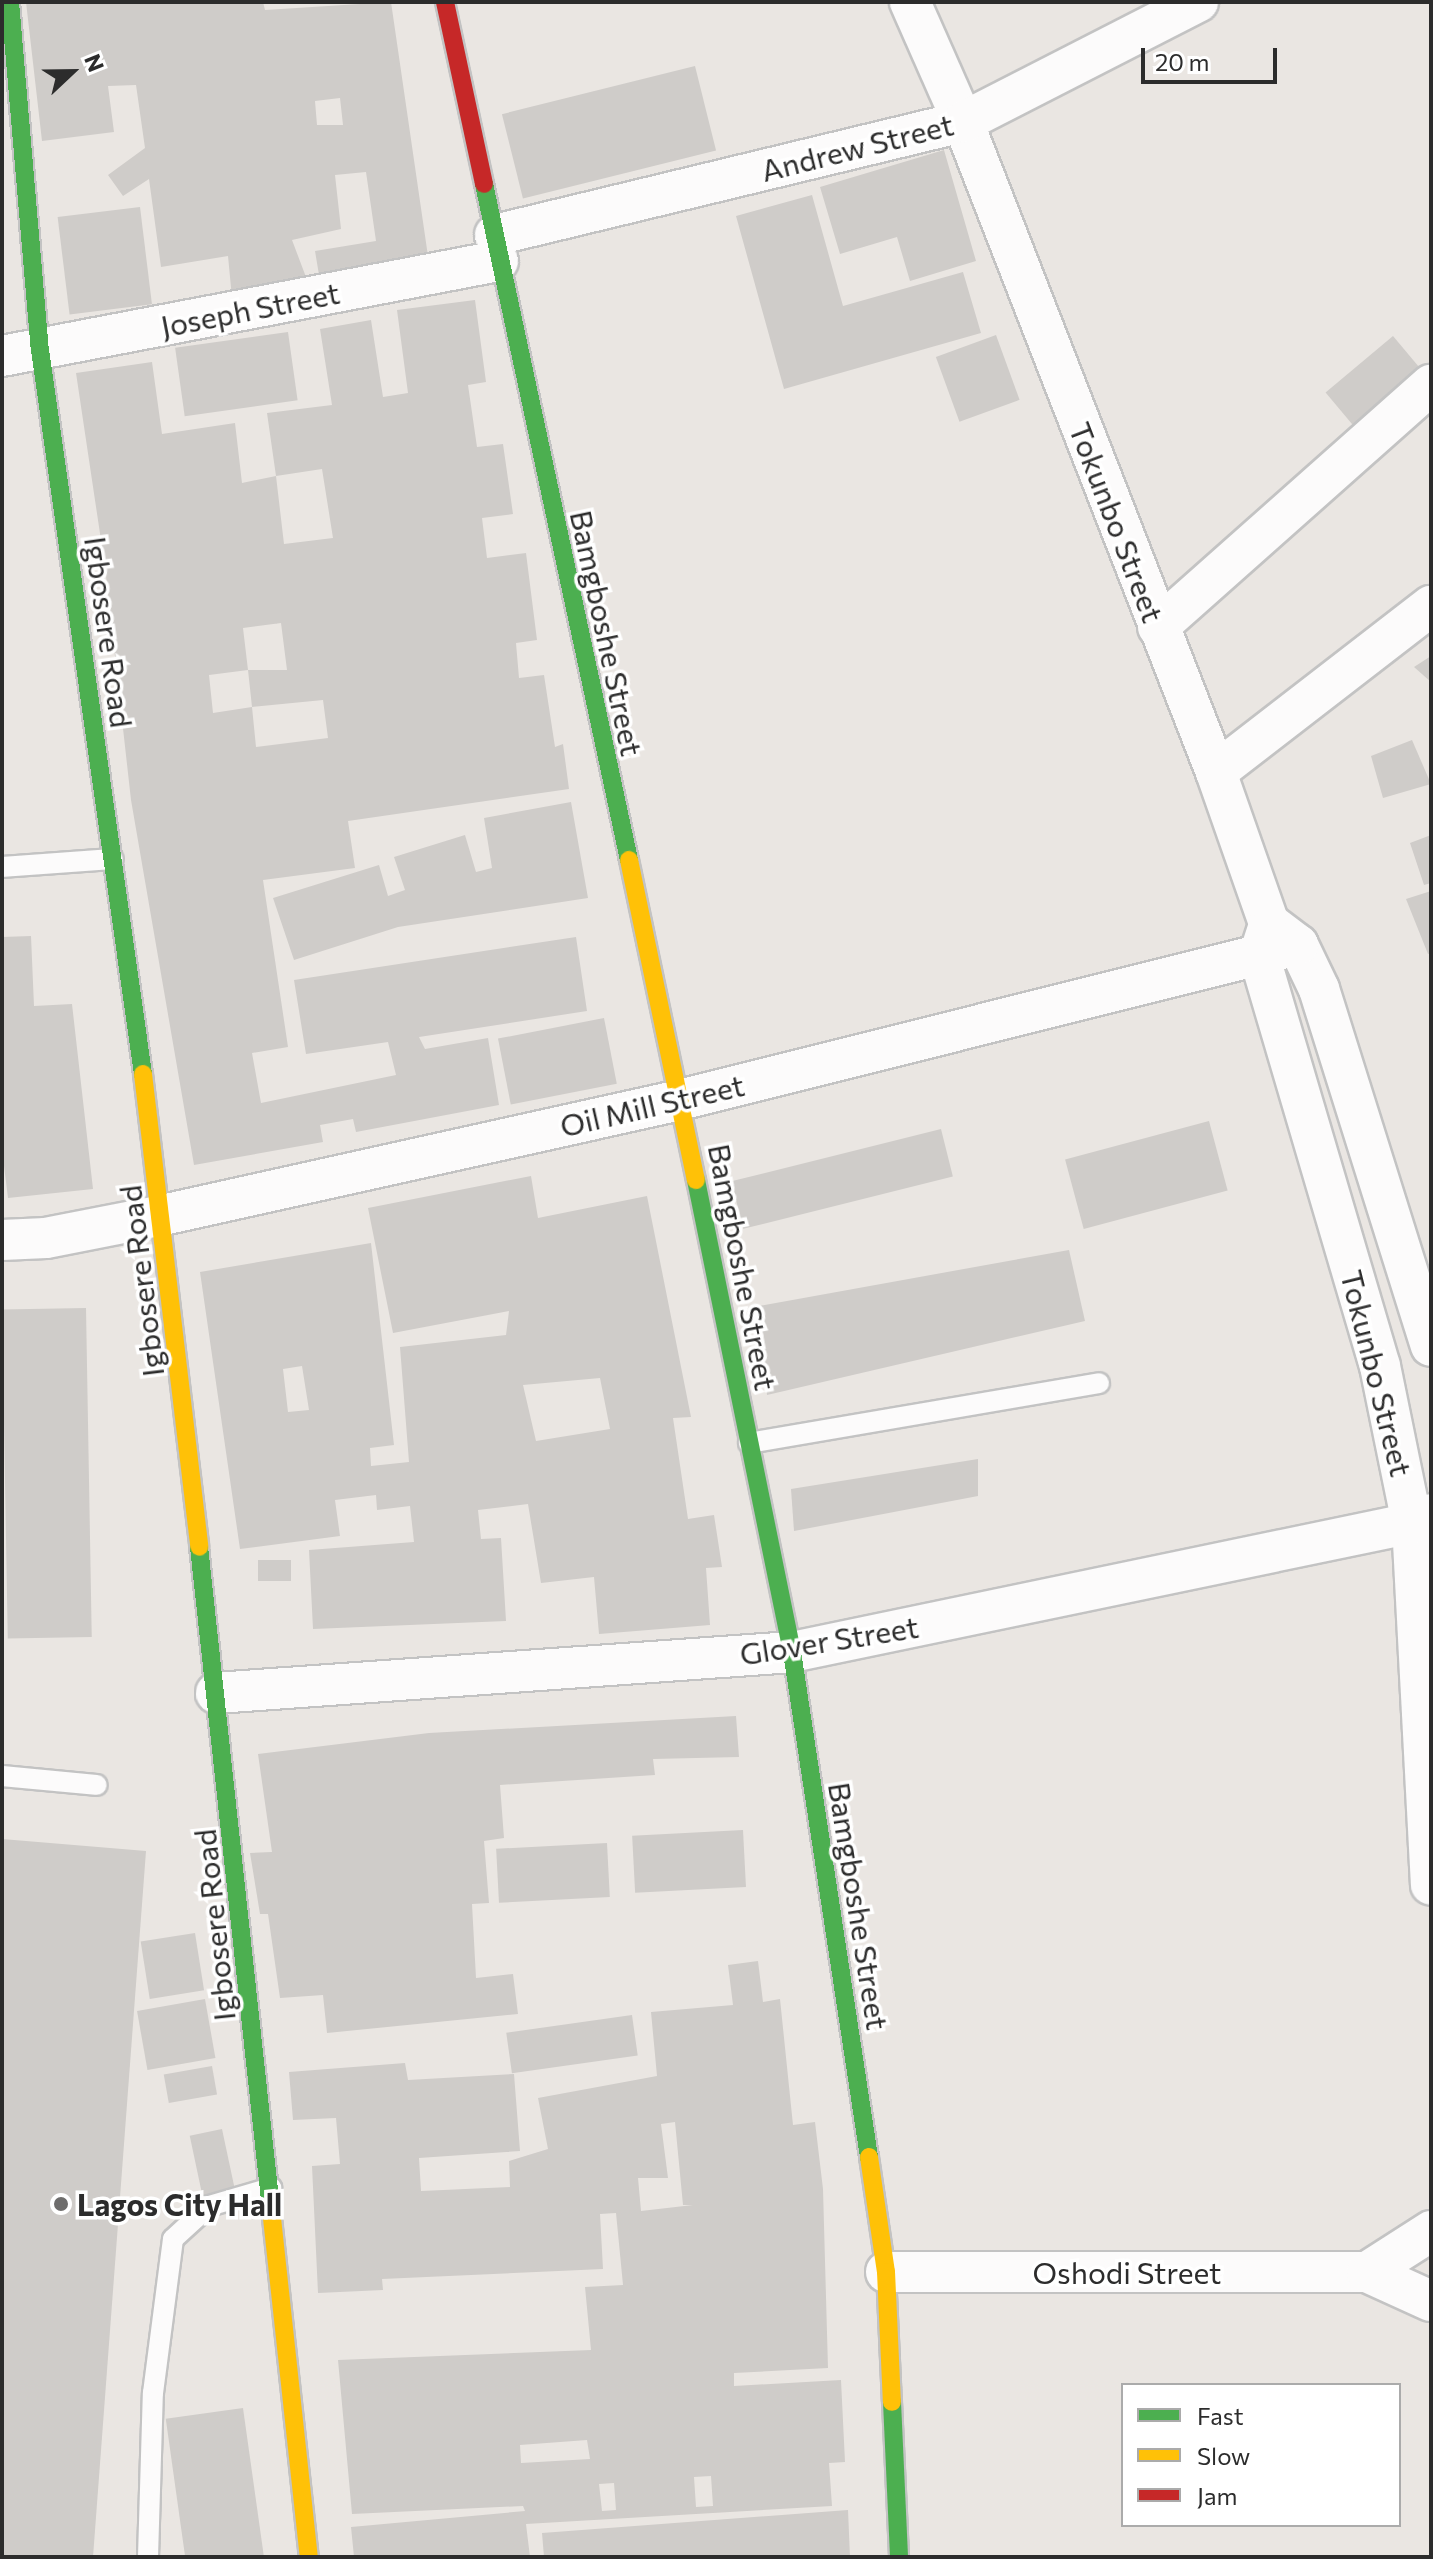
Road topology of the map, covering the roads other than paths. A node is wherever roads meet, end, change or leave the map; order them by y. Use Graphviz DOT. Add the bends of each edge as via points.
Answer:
graph roads {
  1 [pos="10,2"];
  2 [pos="445,2"];
  3 [pos="910,2"];
  4 [pos="1198,2"];
  5 [pos="963,122"];
  6 [pos="496,248"];
  7 [pos="21,353"];
  8 [pos="1431,385"];
  9 [pos="1431,606"];
  10 [pos="1158,627"];
  11 [pos="1216,772"];
  12 [pos="113,859"];
  13 [pos="2,867"];
  14 [pos="1275,941"];
  15 [pos="680,1100"];
  16 [pos="163,1215"];
  17 [pos="2,1240"];
  18 [pos="1431,1346"];
  19 [pos="1099,1383"];
  20 [pos="749,1443"];
  21 [pos="1422,1518"];
  22 [pos="792,1652"];
  23 [pos="216,1693"];
  24 [pos="2,1776"];
  25 [pos="97,1785"];
  26 [pos="1431,1885"];
  27 [pos="271,2188"];
  28 [pos="1431,2231"];
  29 [pos="886,2272"];
  30 [pos="1367,2272"];
  31 [pos="1431,2301"];
  32 [pos="148,2557"];
  33 [pos="309,2557"];
  34 [pos="899,2557"];
  1 -- 7 [label="main road, Igbosere Road"];
  2 -- 6 [label="main road, Bamgboshe Street"];
  3 -- 5 [label="street, Tokunbo Street"];
  4 -- 5 [label="street, Andrew Street"];
  5 -- 6 [label="street, Andrew Street"];
  5 -- 10 [label="street, Tokunbo Street"];
  6 -- 7 [label="street, Joseph Street"];
  6 -- 15 [label="main road, Bamgboshe Street"];
  7 -- 12 [label="main road, Igbosere Road"];
  8 -- 10 [label="street"];
  9 -- 11 [label="street"];
  10 -- 11 [label="street, Tokunbo Street"];
  11 -- 14 [label="street, Tokunbo Street"];
  12 -- 13 [label="lane"];
  12 -- 16 [label="main road, Igbosere Road"];
  14 -- 15 [label="street, Oil Mill Street"];
  14 -- 18 [label="street, Tokunbo Street" via="1319,989"];
  14 -- 21 [label="street, Tokunbo Street"];
  15 -- 16 [label="street, Oil Mill Street"];
  15 -- 20 [label="main road, Bamgboshe Street"];
  16 -- 17 [label="street, Oil Mill Street" via="46,1238"];
  16 -- 23 [label="main road, Igbosere Road"];
  19 -- 20 [label="lane"];
  20 -- 22 [label="main road, Bamgboshe Street"];
  21 -- 22 [label="street, Glover Street"];
  21 -- 26 [label="street, Tokunbo Street"];
  22 -- 23 [label="street, Glover Street"];
  22 -- 29 [label="main road, Bamgboshe Street"];
  23 -- 27 [label="main road, Igbosere Road"];
  24 -- 25 [label="lane"];
  27 -- 32 [label="lane" via="209,2206 173,2239 153,2393"];
  27 -- 33 [label="main road, Igbosere Road"];
  28 -- 30 [label="street"];
  29 -- 30 [label="street, Oshodi Street"];
  29 -- 34 [label="main road, Bamgboshe Street"];
  30 -- 31 [label="street, Oshodi Street"];
}
